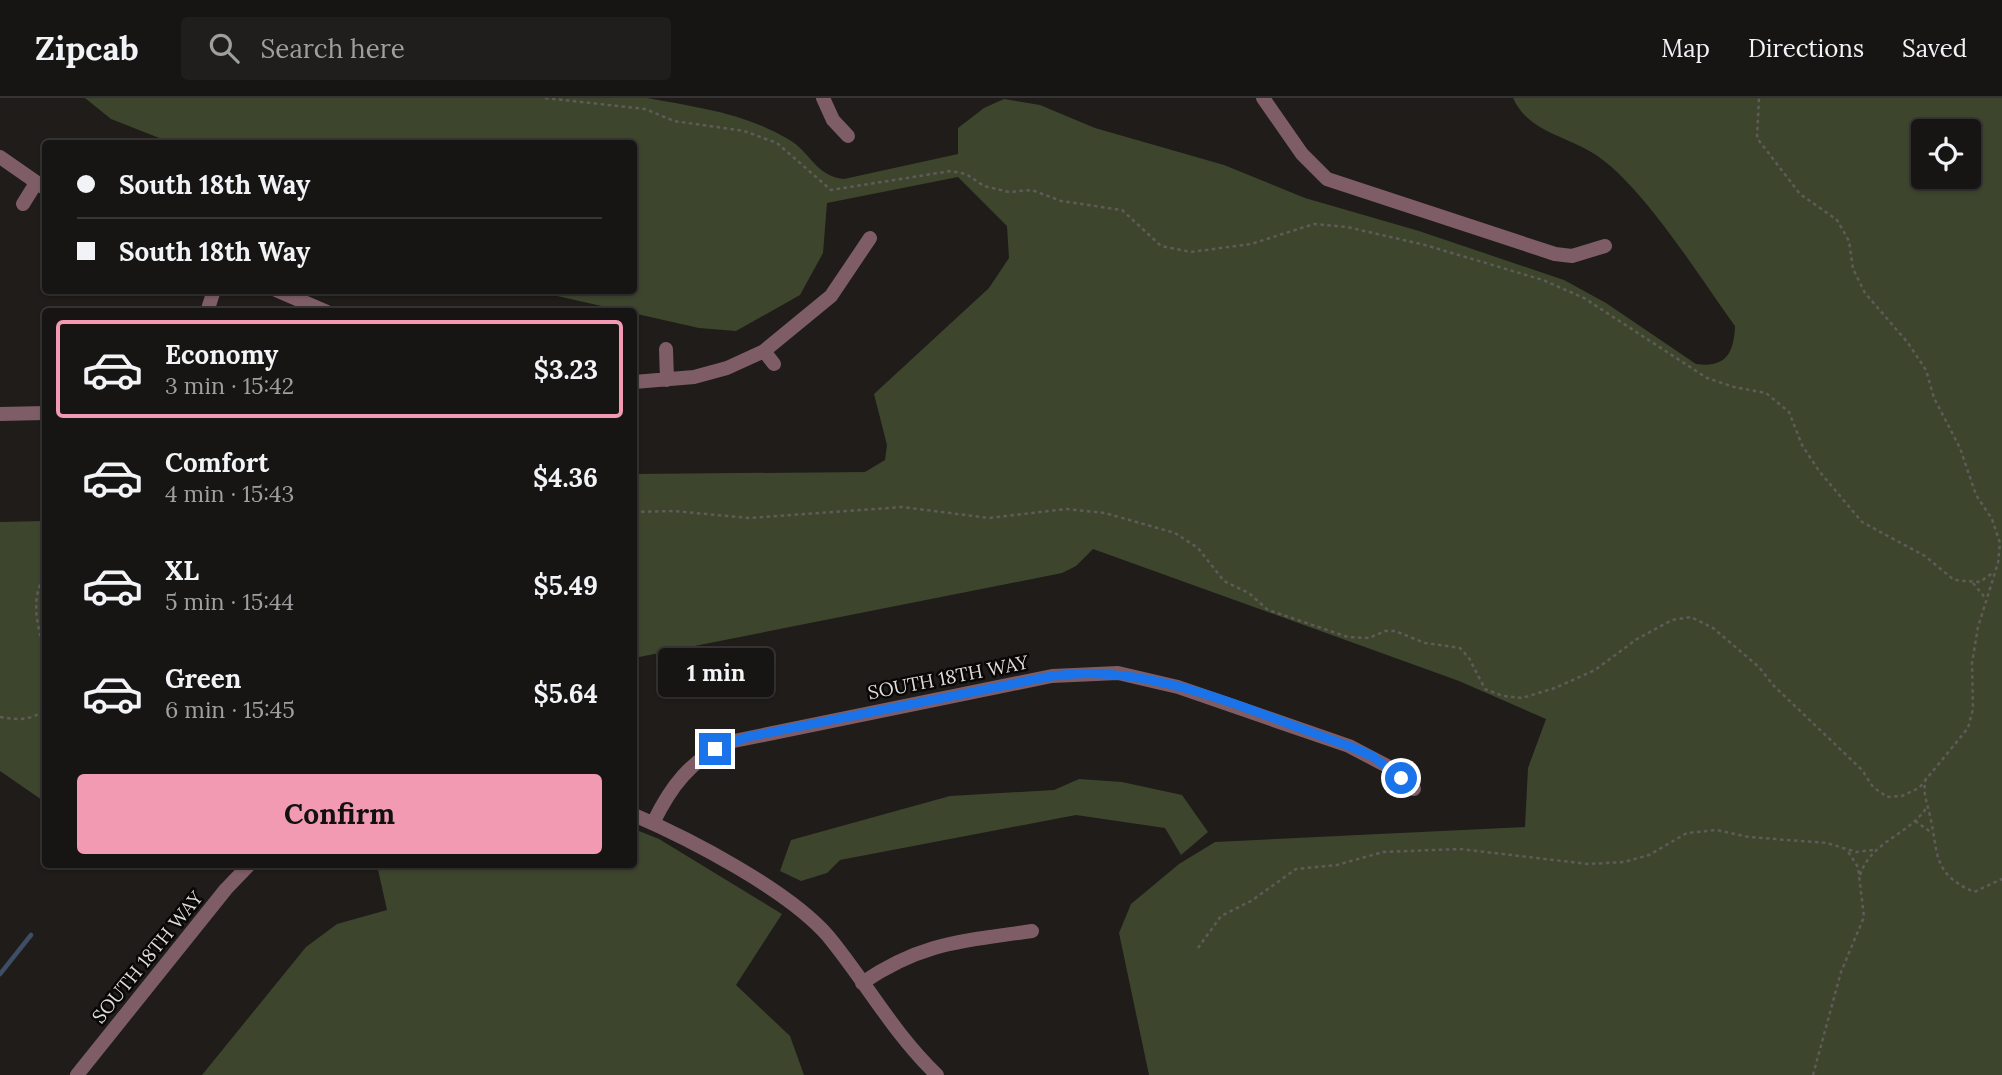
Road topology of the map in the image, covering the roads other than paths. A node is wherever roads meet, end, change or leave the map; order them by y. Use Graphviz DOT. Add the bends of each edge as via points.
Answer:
graph roads {
  1 [pos="823,98"];
  2 [pos="1263,98"];
  3 [pos="848,136"];
  4 [pos="0,157"];
  5 [pos="41,186"];
  6 [pos="23,204"];
  7 [pos="870,238"];
  8 [pos="1605,246"];
  9 [pos="285,294"];
  10 [pos="318,308"];
  11 [pos="666,349"];
  12 [pos="764,351"];
  13 [pos="774,365"];
  14 [pos="667,380"];
  15 [pos="637,382"];
  16 [pos="42,413"];
  17 [pos="0,414"];
  18 [pos="1414,789"];
  19 [pos="637,816"];
  20 [pos="653,823"];
  21 [pos="246,868"];
  22 [pos="1032,931"];
  23 [pos="862,982"];
  24 [pos="77,1075"];
  25 [pos="937,1075"];
  1 -- 3 [label="street" via="833,120"];
  2 -- 8 [label="street" via="1302,154 1327,179 1555,254 1572,256"];
  4 -- 5 [label="street"];
  5 -- 6 [label="street"];
  7 -- 12 [label="street" via="831,296"];
  9 -- 10 [label="street"];
  11 -- 14 [label="street"];
  12 -- 13 [label="street"];
  12 -- 14 [label="street" via="727,368"];
  14 -- 15 [label="street"];
  16 -- 17 [label="street"];
  18 -- 20 [label="street, SOUTH 18TH WAY" via="1361,751 1178,687 1136,675 1075,672 729,742 686,770"];
  19 -- 20 [label="street"];
  20 -- 23 [label="street" via="802,912 827,935"];
  21 -- 24 [label="street, SOUTH 18TH WAY"];
  22 -- 23 [label="street" via="926,948"];
  23 -- 25 [label="street" via="911,1051"];
}
